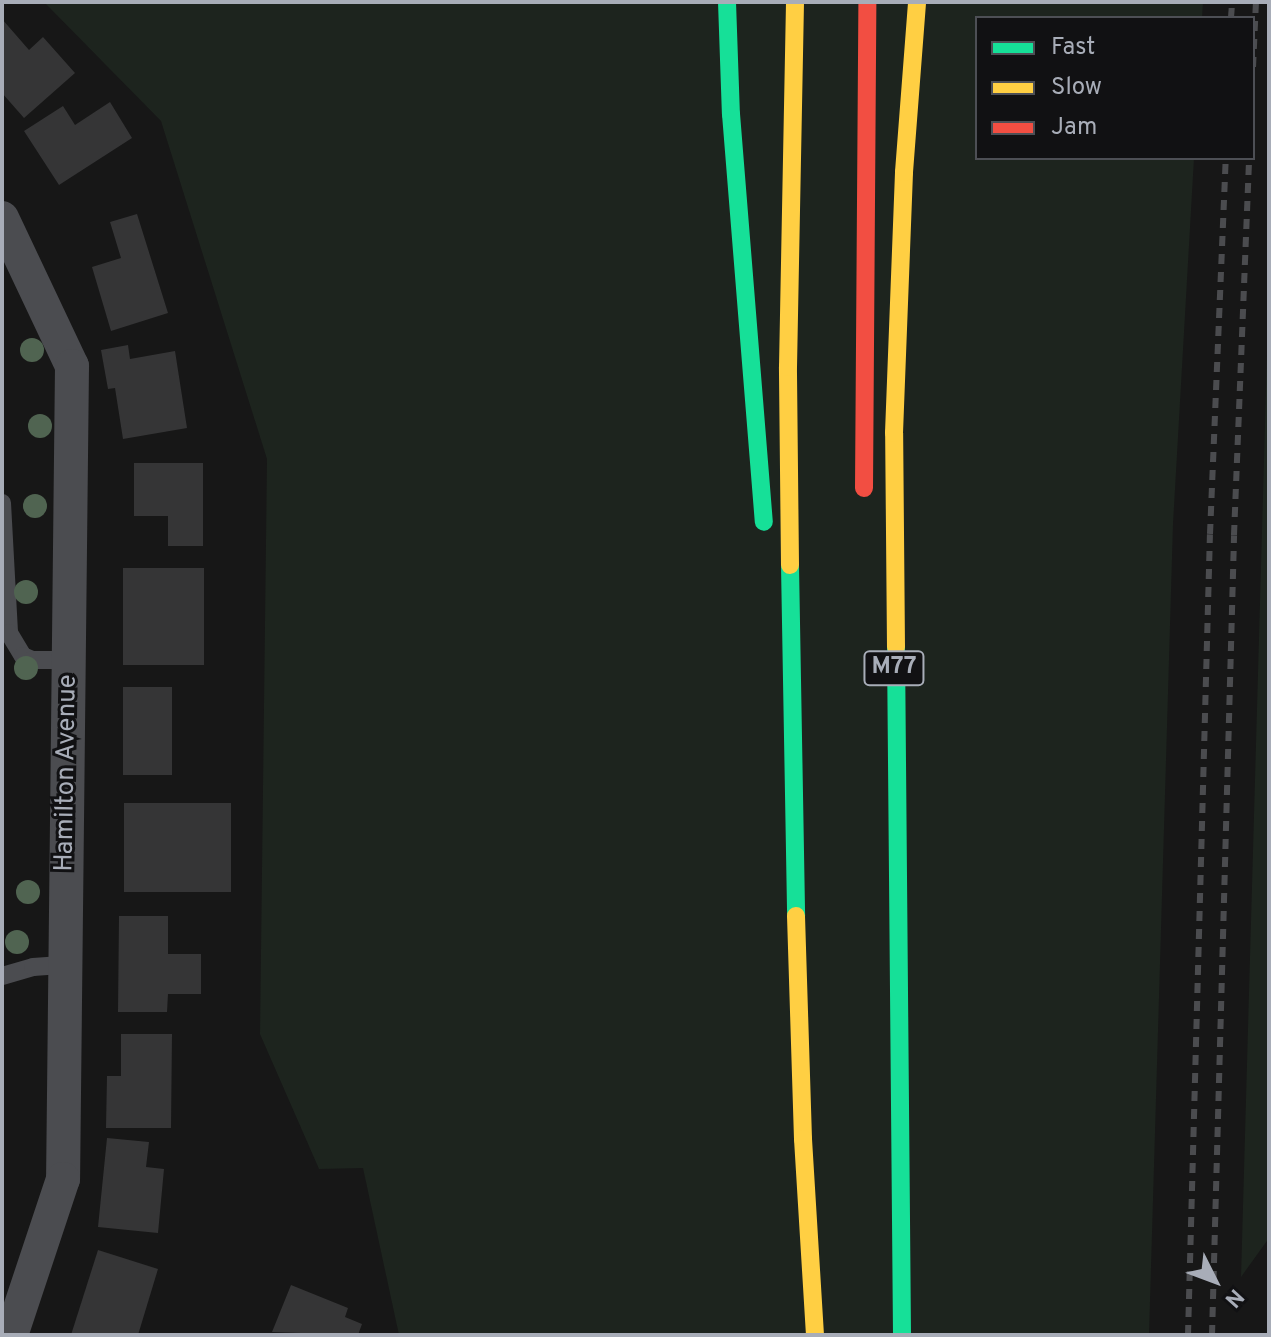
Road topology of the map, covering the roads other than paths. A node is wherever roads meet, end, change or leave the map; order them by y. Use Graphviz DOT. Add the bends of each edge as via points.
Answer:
graph roads {
  1 [pos="727,2"];
  2 [pos="795,2"];
  3 [pos="867,2"];
  4 [pos="917,2"];
  5 [pos="2,218"];
  6 [pos="2,503"];
  7 [pos="864,505"];
  8 [pos="766,546"];
  9 [pos="771,594"];
  10 [pos="69,660"];
  11 [pos="793,831"];
  12 [pos="65,965"];
  13 [pos="2,976"];
  14 [pos="882,1292"];
  15 [pos="11,1335"];
  16 [pos="815,1335"];
  17 [pos="884,1335"];
  18 [pos="902,1335"];
  1 -- 8 [label="highway" via="731,114"];
  2 -- 11 [label="highway" via="788,367"];
  3 -- 7 [label="highway"];
  4 -- 18 [label="highway, M77" via="894,433"];
  5 -- 10 [label="street, Hamilton Avenue" via="72,366"];
  6 -- 10 [label="lane" via="9,633 23,656"];
  9 -- 11 [label="highway"];
  10 -- 12 [label="street, Hamilton Avenue"];
  11 -- 16 [label="highway"];
  12 -- 13 [label="lane"];
  12 -- 15 [label="street, Hamilton Avenue" via="63,1179"];
  14 -- 17 [label="highway"];
}
